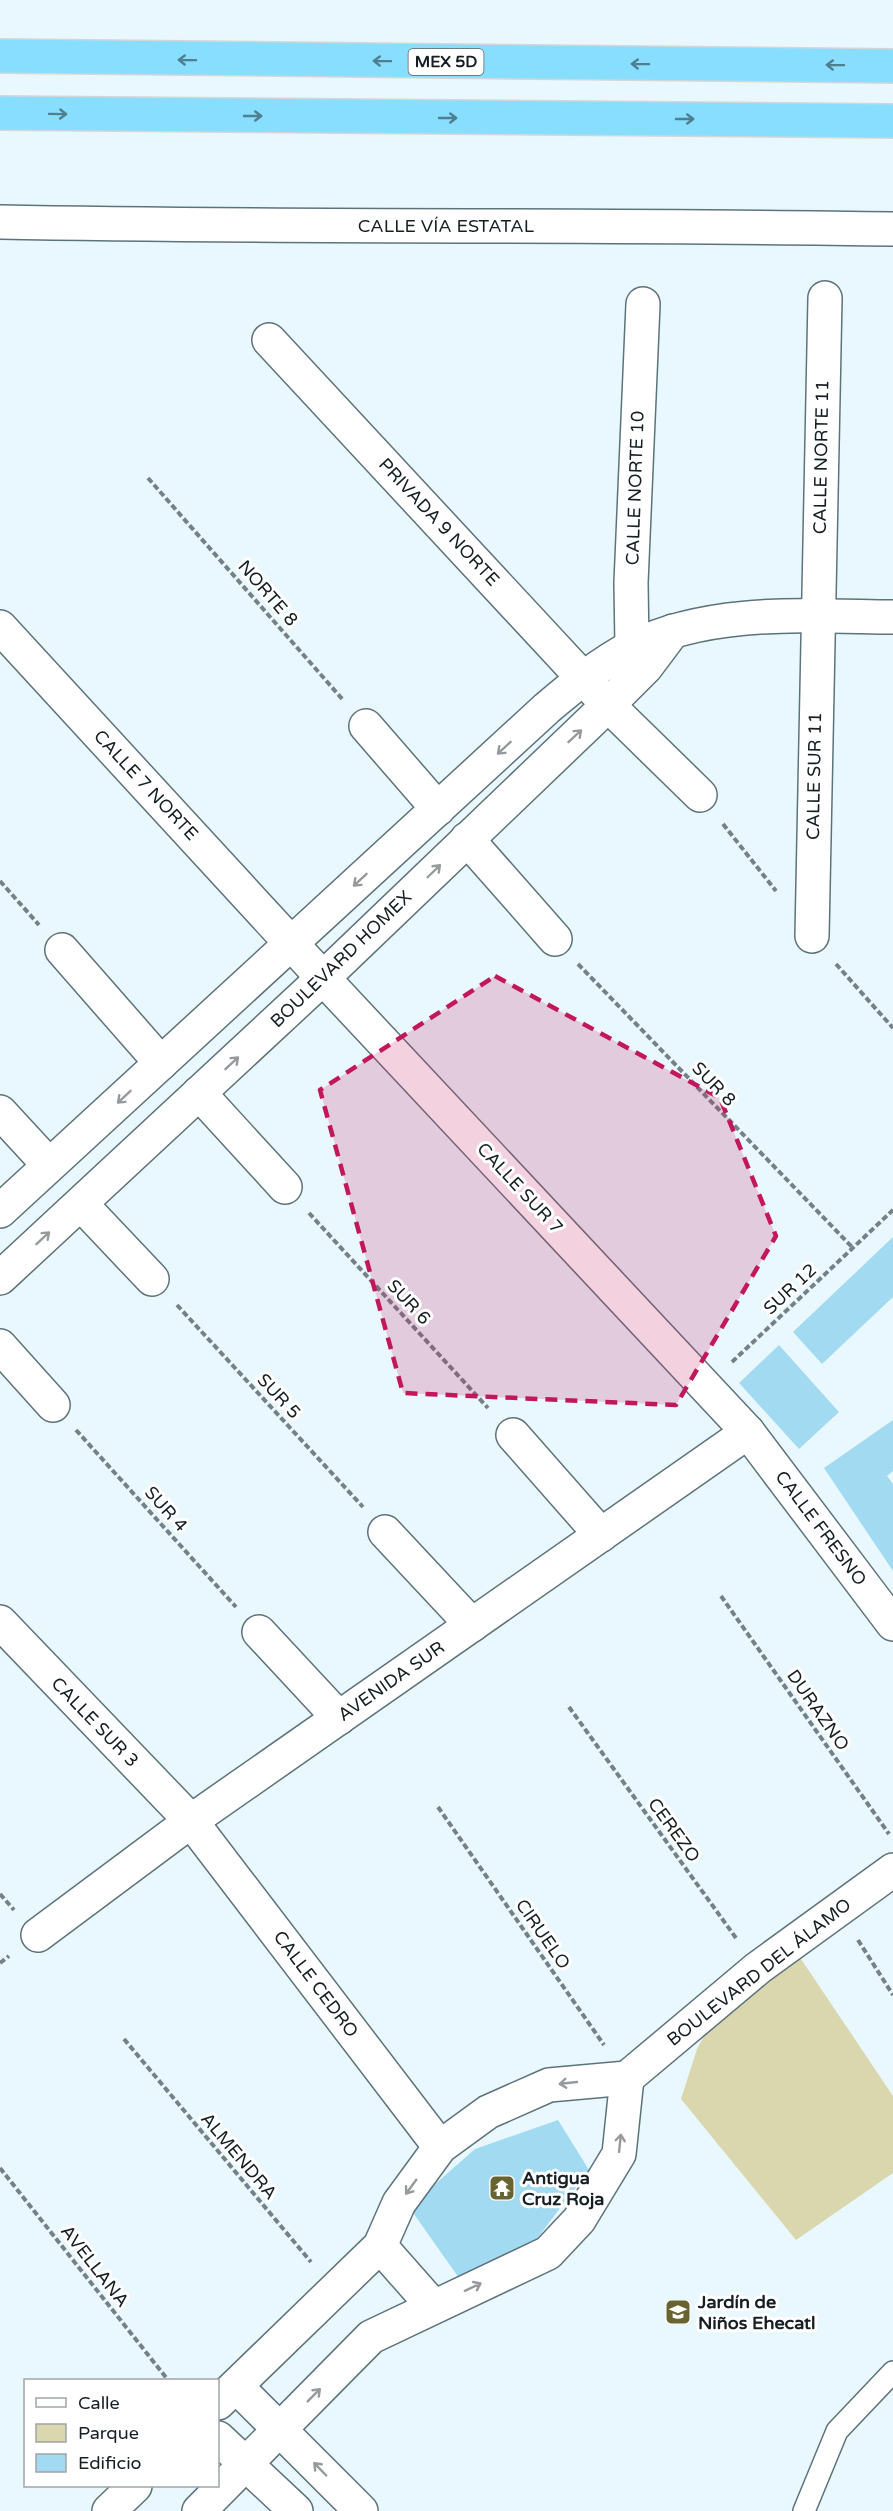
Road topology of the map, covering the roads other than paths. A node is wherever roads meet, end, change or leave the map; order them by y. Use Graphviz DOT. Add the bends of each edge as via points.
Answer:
graph roads {
  1 [pos="0,56"];
  2 [pos="893,66"];
  3 [pos="0,113"];
  4 [pos="893,121"];
  5 [pos="0,222"];
  6 [pos="893,229"];
  7 [pos="825,298"];
  8 [pos="643,304"];
  9 [pos="269,340"];
  10 [pos="817,616"];
  11 [pos="893,617"];
  12 [pos="0,627"];
  13 [pos="639,657"];
  14 [pos="584,678"];
  15 [pos="608,705"];
  16 [pos="366,726"];
  17 [pos="700,795"];
  18 [pos="438,809"];
  19 [pos="466,839"];
  20 [pos="812,936"];
  21 [pos="555,939"];
  22 [pos="292,943"];
  23 [pos="62,950"];
  24 [pos="323,978"];
  25 [pos="161,1063"];
  26 [pos="199,1094"];
  27 [pos="0,1112"];
  28 [pos="50,1166"];
  29 [pos="285,1187"];
  30 [pos="81,1204"];
  31 [pos="0,1211"];
  32 [pos="0,1278"];
  33 [pos="152,1279"];
  34 [pos="0,1346"];
  35 [pos="53,1405"];
  36 [pos="748,1432"];
  37 [pos="513,1435"];
  38 [pos="385,1532"];
  39 [pos="602,1535"];
  40 [pos="0,1622"];
  41 [pos="893,1624"];
  42 [pos="472,1625"];
  43 [pos="259,1632"];
  44 [pos="339,1718"];
  45 [pos="191,1821"];
  46 [pos="893,1870"];
  47 [pos="38,1935"];
  48 [pos="627,2078"];
  49 [pos="440,2147"];
  50 [pos="380,2246"];
  51 [pos="433,2306"];
  52 [pos="893,2372"];
  53 [pos="227,2395"];
  54 [pos="280,2429"];
  55 [pos="219,2439"];
  56 [pos="244,2463"];
  57 [pos="134,2487"];
  58 [pos="109,2511"];
  59 [pos="199,2511"];
  60 [pos="296,2511"];
  61 [pos="361,2511"];
  62 [pos="804,2511"];
  2 -- 1 [label="highway, MEX 5D, one-way"];
  3 -- 4 [label="highway, one-way"];
  5 -- 6 [label="street, CALLE VÍA ESTATAL" via="248,227 637,225"];
  7 -- 10 [label="street, CALLE NORTE 11"];
  8 -- 13 [label="street, CALLE NORTE 10" via="631,583"];
  9 -- 14 [label="street, PRIVADA 9 NORTE"];
  10 -- 11 [label="street, BOULEVARD HOMEX"];
  10 -- 13 [label="street, BOULEVARD HOMEX" via="714,621 673,632"];
  10 -- 20 [label="street, CALLE SUR 11"];
  12 -- 22 [label="street, CALLE 7 NORTE"];
  13 -- 14 [label="street, BOULEVARD HOMEX"];
  13 -- 15 [label="street, BOULEVARD HOMEX"];
  14 -- 15 [label="street, PRIVADA 9 NORTE"];
  14 -- 18 [label="street, BOULEVARD HOMEX, one-way"];
  15 -- 17 [label="street, PRIVADA 9 NORTE"];
  19 -- 15 [label="street, BOULEVARD HOMEX, one-way"];
  16 -- 18 [label="street"];
  18 -- 22 [label="street, BOULEVARD HOMEX, one-way"];
  19 -- 21 [label="street"];
  24 -- 19 [label="street, BOULEVARD HOMEX, one-way"];
  22 -- 24 [label="street, CALLE SUR 7"];
  22 -- 25 [label="street, BOULEVARD HOMEX"];
  23 -- 25 [label="street"];
  26 -- 24 [label="street, BOULEVARD HOMEX, one-way"];
  24 -- 36 [label="street, CALLE SUR 7"];
  25 -- 28 [label="street, BOULEVARD HOMEX, one-way"];
  26 -- 29 [label="street"];
  26 -- 30 [label="street, BOULEVARD HOMEX"];
  27 -- 28 [label="street"];
  28 -- 31 [label="street, BOULEVARD HOMEX"];
  32 -- 30 [label="street, BOULEVARD HOMEX, one-way"];
  30 -- 33 [label="street"];
  34 -- 35 [label="street"];
  36 -- 39 [label="street, AVENIDA SUR"];
  36 -- 41 [label="street, CALLE FRESNO"];
  37 -- 39 [label="street"];
  38 -- 42 [label="street"];
  39 -- 42 [label="street, AVENIDA SUR"];
  40 -- 45 [label="street, CALLE SUR 3"];
  42 -- 44 [label="street, AVENIDA SUR"];
  43 -- 44 [label="street"];
  44 -- 45 [label="street, AVENIDA SUR"];
  45 -- 47 [label="street, AVENIDA SUR"];
  45 -- 49 [label="street, CALLE CEDRO"];
  46 -- 48 [label="street, BOULEVARD DEL ÁLAMO" via="758,1968"];
  48 -- 49 [label="street, one-way" via="549,2085 488,2112"];
  51 -- 48 [label="street, one-way" via="548,2253 579,2220 619,2154"];
  49 -- 50 [label="street, one-way" via="399,2203"];
  50 -- 51 [label="street"];
  50 -- 53 [label="street"];
  54 -- 51 [label="street, one-way" via="371,2337"];
  52 -- 62 [label="lane" via="837,2431"];
  53 -- 54 [label="street"];
  54 -- 56 [label="street"];
  61 -- 54 [label="street, one-way"];
  55 -- 56 [label="street"];
  56 -- 59 [label="street"];
  56 -- 60 [label="street"];
  57 -- 58 [label="street"];
}
